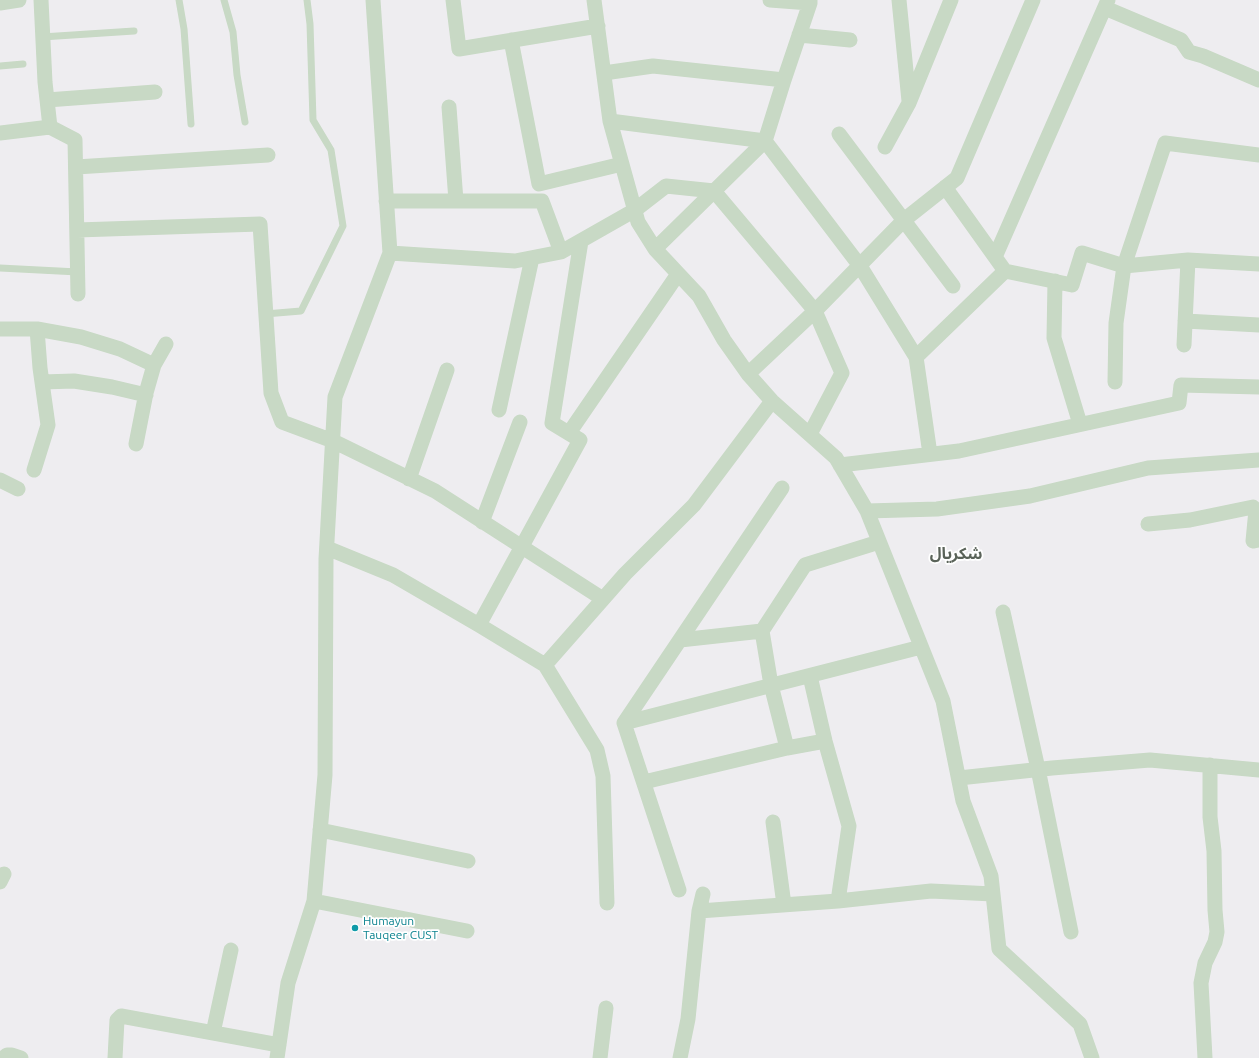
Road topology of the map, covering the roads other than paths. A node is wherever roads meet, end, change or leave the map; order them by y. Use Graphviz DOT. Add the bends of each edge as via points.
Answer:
graph roads {
  1 [pos="19,0"];
  2 [pos="41,0"];
  3 [pos="179,0"];
  4 [pos="224,0"];
  5 [pos="307,0"];
  6 [pos="373,0"];
  7 [pos="452,0"];
  8 [pos="594,0"];
  9 [pos="770,0"];
  10 [pos="899,0"];
  11 [pos="951,0"];
  12 [pos="1033,0"];
  13 [pos="810,2"];
  14 [pos="0,3"];
  15 [pos="1107,4"];
  16 [pos="598,26"];
  17 [pos="134,32"];
  18 [pos="799,35"];
  19 [pos="42,37"];
  20 [pos="512,40"];
  21 [pos="850,40"];
  22 [pos="23,64"];
  23 [pos="0,66"];
  24 [pos="604,73"];
  25 [pos="784,80"];
  26 [pos="1259,80"];
  27 [pos="155,92"];
  28 [pos="47,100"];
  29 [pos="909,103"];
  30 [pos="449,106"];
  31 [pos="610,121"];
  32 [pos="245,122"];
  33 [pos="191,124"];
  34 [pos="50,127"];
  35 [pos="0,133"];
  36 [pos="840,134"];
  37 [pos="765,142"];
  38 [pos="885,147"];
  39 [pos="1259,154"];
  40 [pos="268,156"];
  41 [pos="622,164"];
  42 [pos="76,167"];
  43 [pos="945,187"];
  44 [pos="714,191"];
  45 [pos="456,201"];
  46 [pos="386,202"];
  47 [pos="635,210"];
  48 [pos="904,220"];
  49 [pos="77,230"];
  50 [pos="581,241"];
  51 [pos="655,249"];
  52 [pos="561,252"];
  53 [pos="390,253"];
  54 [pos="995,257"];
  55 [pos="532,258"];
  56 [pos="1188,260"];
  57 [pos="1259,264"];
  58 [pos="860,266"];
  59 [pos="1124,266"];
  60 [pos="0,268"];
  61 [pos="1005,270"];
  62 [pos="78,272"];
  63 [pos="678,274"];
  64 [pos="1055,281"];
  65 [pos="953,286"];
  66 [pos="78,294"];
  67 [pos="815,312"];
  68 [pos="265,314"];
  69 [pos="1185,321"];
  70 [pos="1259,325"];
  71 [pos="0,329"];
  72 [pos="37,329"];
  73 [pos="166,344"];
  74 [pos="1184,345"];
  75 [pos="916,357"];
  76 [pos="154,365"];
  77 [pos="447,370"];
  78 [pos="748,374"];
  79 [pos="42,382"];
  80 [pos="1115,382"];
  81 [pos="1259,387"];
  82 [pos="146,395"];
  83 [pos="772,401"];
  84 [pos="499,410"];
  85 [pos="520,422"];
  86 [pos="1080,424"];
  87 [pos="569,433"];
  88 [pos="810,434"];
  89 [pos="333,441"];
  90 [pos="136,444"];
  91 [pos="930,454"];
  92 [pos="1259,460"];
  93 [pos="840,465"];
  94 [pos="34,470"];
  95 [pos="409,479"];
  96 [pos="0,480"];
  97 [pos="782,488"];
  98 [pos="18,489"];
  99 [pos="867,511"];
  100 [pos="482,522"];
  101 [pos="1148,524"];
  102 [pos="1259,540"];
  103 [pos="879,542"];
  104 [pos="522,547"];
  105 [pos="327,548"];
  106 [pos="603,599"];
  107 [pos="1004,612"];
  108 [pos="479,625"];
  109 [pos="762,631"];
  110 [pos="680,640"];
  111 [pos="921,647"];
  112 [pos="545,665"];
  113 [pos="810,676"];
  114 [pos="771,686"];
  115 [pos="624,723"];
  116 [pos="826,741"];
  117 [pos="786,748"];
  118 [pos="1210,765"];
  119 [pos="1038,769"];
  120 [pos="1259,770"];
  121 [pos="958,778"];
  122 [pos="644,782"];
  123 [pos="773,822"];
  124 [pos="320,830"];
  125 [pos="468,862"];
  126 [pos="679,890"];
  127 [pos="703,894"];
  128 [pos="993,894"];
  129 [pos="314,901"];
  130 [pos="838,901"];
  131 [pos="607,903"];
  132 [pos="784,905"];
  133 [pos="699,911"];
  134 [pos="467,931"];
  135 [pos="1071,932"];
  136 [pos="231,950"];
  137 [pos="606,1008"];
  138 [pos="213,1033"];
  139 [pos="278,1051"];
  140 [pos="3,1058"];
  141 [pos="21,1058"];
  142 [pos="115,1058"];
  143 [pos="600,1058"];
  144 [pos="680,1058"];
  145 [pos="1092,1058"];
  146 [pos="1205,1058"];
  1 -- 14 [label="street"];
  2 -- 19 [label="street"];
  3 -- 33 [label="lane" via="184,29"];
  4 -- 32 [label="lane" via="233,32"];
  5 -- 68 [label="lane" via="313,120 331,150 343,226 301,311"];
  6 -- 46 [label="street"];
  7 -- 20 [label="street" via="459,49"];
  8 -- 16 [label="street"];
  9 -- 13 [label="street"];
  10 -- 29 [label="street"];
  11 -- 29 [label="street"];
  12 -- 43 [label="street" via="957,178"];
  13 -- 18 [label="street"];
  15 -- 26 [label="street" via="1181,40 1188,52"];
  15 -- 54 [label="street"];
  16 -- 20 [label="street"];
  16 -- 24 [label="street"];
  17 -- 19 [label="lane"];
  18 -- 21 [label="street"];
  18 -- 25 [label="street"];
  19 -- 28 [label="street"];
  20 -- 41 [label="street" via="538,184"];
  22 -- 23 [label="lane"];
  24 -- 25 [label="street" via="653,66"];
  24 -- 31 [label="street"];
  25 -- 37 [label="street"];
  27 -- 28 [label="street"];
  28 -- 34 [label="street"];
  29 -- 38 [label="street"];
  30 -- 45 [label="street"];
  31 -- 37 [label="street"];
  31 -- 41 [label="street"];
  34 -- 35 [label="street"];
  34 -- 42 [label="street" via="75,140"];
  36 -- 48 [label="street"];
  37 -- 44 [label="street"];
  37 -- 58 [label="street"];
  39 -- 59 [label="street" via="1165,143"];
  40 -- 42 [label="street"];
  41 -- 47 [label="street"];
  42 -- 49 [label="street"];
  43 -- 48 [label="street"];
  43 -- 54 [label="street"];
  44 -- 47 [label="street" via="666,186"];
  44 -- 51 [label="street"];
  44 -- 67 [label="street"];
  45 -- 46 [label="street"];
  45 -- 52 [label="street" via="542,202"];
  46 -- 53 [label="street"];
  47 -- 50 [label="street"];
  47 -- 51 [label="street" via="638,222"];
  48 -- 58 [label="street"];
  48 -- 65 [label="street"];
  49 -- 62 [label="street"];
  49 -- 68 [label="street" via="260,224"];
  50 -- 52 [label="street"];
  50 -- 87 [label="street" via="552,423"];
  51 -- 63 [label="street"];
  52 -- 55 [label="street"];
  53 -- 55 [label="street" via="515,261"];
  53 -- 89 [label="street" via="335,397"];
  54 -- 61 [label="street"];
  55 -- 84 [label="street"];
  56 -- 57 [label="street"];
  56 -- 59 [label="street"];
  56 -- 69 [label="street"];
  58 -- 67 [label="street"];
  58 -- 75 [label="street"];
  59 -- 64 [label="street" via="1082,253 1072,284"];
  59 -- 80 [label="street" via="1116,323"];
  60 -- 62 [label="lane"];
  61 -- 64 [label="street"];
  61 -- 75 [label="street"];
  62 -- 66 [label="street"];
  63 -- 78 [label="street" via="698,296"];
  63 -- 87 [label="street"];
  64 -- 86 [label="street" via="1054,338"];
  67 -- 78 [label="street"];
  67 -- 88 [label="street" via="842,373"];
  68 -- 89 [label="street" via="271,393 282,422"];
  69 -- 70 [label="street"];
  69 -- 74 [label="street"];
  71 -- 72 [label="street"];
  72 -- 76 [label="street" via="81,337 120,349"];
  72 -- 79 [label="street"];
  73 -- 76 [label="street"];
  75 -- 91 [label="street"];
  76 -- 82 [label="street"];
  77 -- 95 [label="street"];
  78 -- 83 [label="street"];
  79 -- 82 [label="street" via="74,381"];
  79 -- 94 [label="street" via="48,424"];
  81 -- 86 [label="street" via="1181,385 1179,403"];
  82 -- 90 [label="street"];
  83 -- 88 [label="street"];
  83 -- 106 [label="street" via="694,505"];
  85 -- 100 [label="street"];
  86 -- 91 [label="street"];
  87 -- 104 [label="street" via="580,440"];
  88 -- 93 [label="street"];
  89 -- 95 [label="street"];
  89 -- 105 [label="street"];
  91 -- 93 [label="street"];
  92 -- 99 [label="street" via="1148,468 1030,496 937,509"];
  93 -- 99 [label="street"];
  95 -- 100 [label="street" via="435,491"];
  96 -- 98 [label="street"];
  97 -- 110 [label="street"];
  99 -- 103 [label="street"];
  100 -- 104 [label="street"];
  101 -- 102 [label="street" via="1190,520 1253,507 1256,510 1252,541"];
  103 -- 109 [label="street" via="805,565"];
  103 -- 111 [label="street"];
  104 -- 106 [label="street"];
  104 -- 108 [label="street"];
  105 -- 108 [label="street" via="393,574"];
  105 -- 124 [label="street" via="325,775"];
  106 -- 112 [label="street"];
  107 -- 119 [label="street"];
  108 -- 112 [label="street"];
  109 -- 110 [label="street"];
  109 -- 114 [label="street"];
  110 -- 115 [label="street"];
  111 -- 113 [label="street"];
  111 -- 121 [label="street" via="942,701"];
  112 -- 131 [label="street" via="597,750 603,776"];
  113 -- 114 [label="street"];
  113 -- 116 [label="street"];
  114 -- 115 [label="street"];
  114 -- 117 [label="street"];
  115 -- 122 [label="street"];
  116 -- 117 [label="street"];
  116 -- 130 [label="street" via="849,826"];
  117 -- 122 [label="street"];
  118 -- 119 [label="street" via="1150,760"];
  118 -- 120 [label="street"];
  118 -- 146 [label="street" via="1210,817 1217,932 1205,962 1201,984"];
  119 -- 121 [label="street"];
  119 -- 135 [label="street"];
  121 -- 128 [label="street" via="963,801 990,876"];
  122 -- 126 [label="street"];
  123 -- 132 [label="street"];
  124 -- 125 [label="street"];
  124 -- 129 [label="street"];
  127 -- 133 [label="street"];
  128 -- 130 [label="street" via="931,890"];
  128 -- 145 [label="street" via="1000,949 1080,1024"];
  129 -- 134 [label="street"];
  129 -- 139 [label="street" via="288,983"];
  130 -- 132 [label="street"];
  132 -- 133 [label="street"];
  133 -- 144 [label="street" via="688,1019"];
  136 -- 138 [label="street"];
  137 -- 143 [label="street"];
  138 -- 139 [label="street"];
  138 -- 142 [label="street" via="122,1016 117,1020"];
  140 -- 141 [label="street" via="12,1055"];
}
